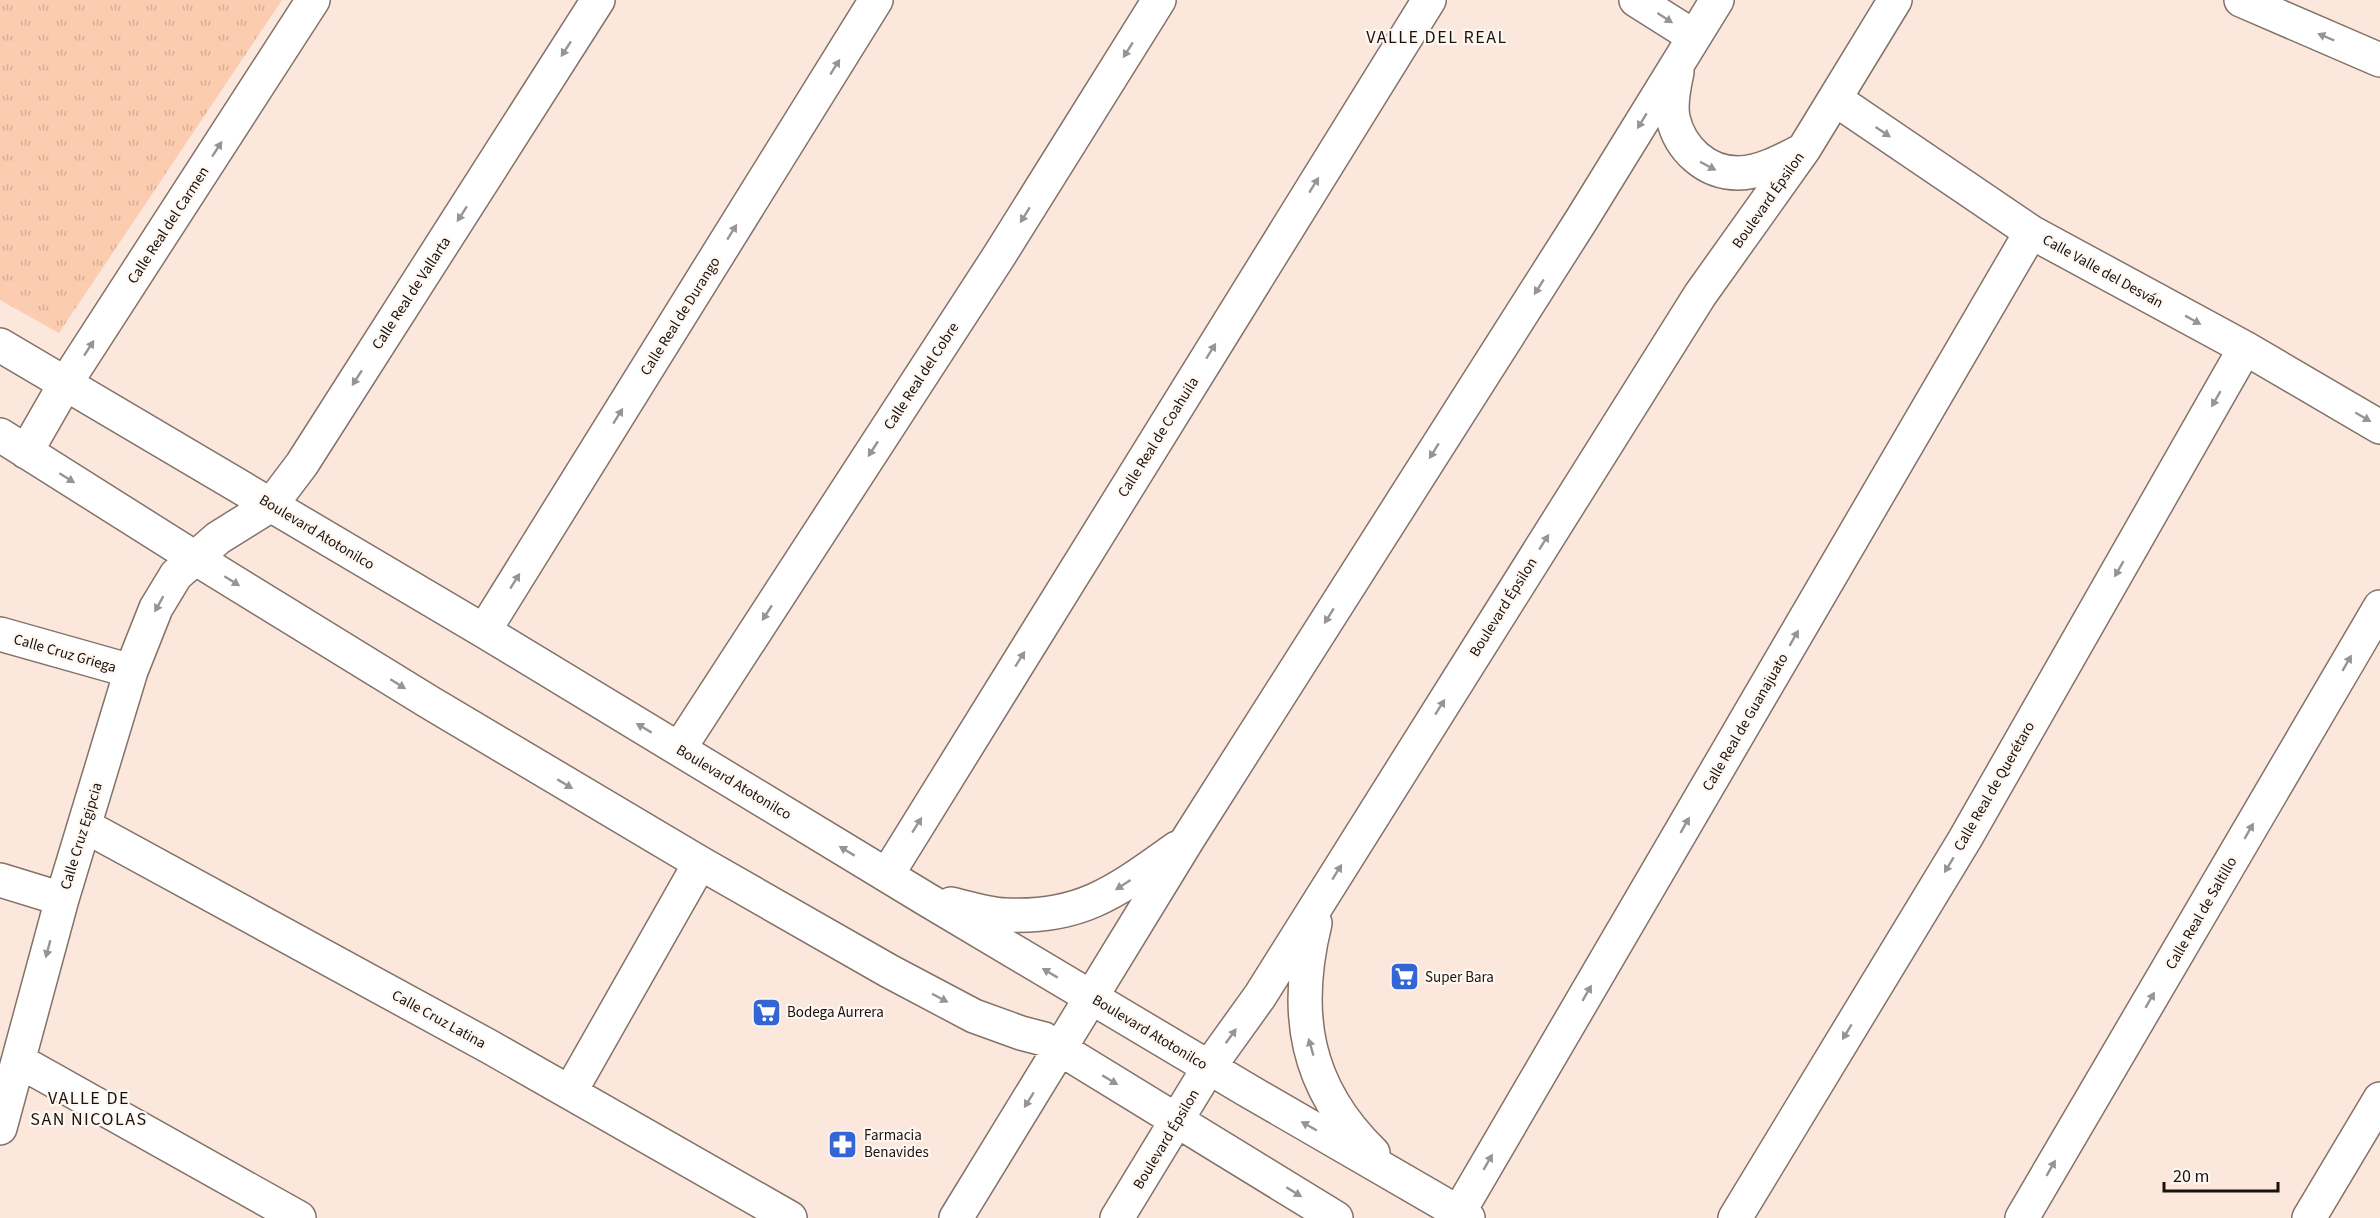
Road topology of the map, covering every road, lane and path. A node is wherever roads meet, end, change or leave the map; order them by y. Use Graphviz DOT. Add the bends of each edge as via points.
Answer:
graph roads {
  1 [pos="313,0"];
  2 [pos="598,0"];
  3 [pos="876,0"];
  4 [pos="1160,0"];
  5 [pos="1429,0"];
  6 [pos="1636,0"];
  7 [pos="1717,0"];
  8 [pos="1895,0"];
  9 [pos="2241,0"];
  10 [pos="1687,47"];
  11 [pos="2380,60"];
  12 [pos="1835,99"];
  13 [pos="1804,149"];
  14 [pos="2031,232"];
  15 [pos="0,345"];
  16 [pos="2245,348"];
  17 [pos="65,384"];
  18 [pos="2380,427"];
  19 [pos="13,444"];
  20 [pos="271,505"];
  21 [pos="195,558"];
  22 [pos="2380,607"];
  23 [pos="484,631"];
  24 [pos="0,634"];
  25 [pos="131,671"];
  26 [pos="679,749"];
  27 [pos="85,826"];
  28 [pos="1188,839"];
  29 [pos="700,863"];
  30 [pos="886,875"];
  31 [pos="0,880"];
  32 [pos="62,899"];
  33 [pos="926,899"];
  34 [pos="1320,900"];
  35 [pos="1092,998"];
  36 [pos="1060,1050"];
  37 [pos="19,1061"];
  38 [pos="1209,1066"];
  39 [pos="570,1092"];
  40 [pos="2380,1099"];
  41 [pos="1,1121"];
  42 [pos="1177,1121"];
  43 [pos="1401,1179"];
  44 [pos="1464,1215"];
  45 [pos="299,1218"];
  46 [pos="790,1218"];
  47 [pos="956,1218"];
  48 [pos="1117,1218"];
  49 [pos="1336,1218"];
  50 [pos="1735,1218"];
  51 [pos="2022,1218"];
  52 [pos="2310,1218"];
  17 -- 1 [label="street, Calle Real del Carmen, one-way"];
  2 -- 20 [label="street, Calle Real de Vallarta, one-way" via="302,464"];
  23 -- 3 [label="street, Calle Real de Durango, one-way"];
  4 -- 26 [label="street, Calle Real del Cobre, one-way"];
  30 -- 5 [label="street, Calle Real de Coahuila, one-way"];
  6 -- 10 [label="street, one-way"];
  7 -- 10 [label="street"];
  8 -- 12 [label="street, Boulevard Épsilon"];
  11 -- 9 [label="street, one-way"];
  10 -- 13 [label="street, one-way" via="1672,93 1673,117 1681,140 1699,161 1719,171 1740,174 1759,170"];
  10 -- 28 [label="street, one-way"];
  12 -- 13 [label="street, Boulevard Épsilon"];
  12 -- 14 [label="street, Calle Valle del Desván, one-way"];
  34 -- 13 [label="street, Boulevard Épsilon, one-way" via="1700,295"];
  14 -- 16 [label="street, Calle Valle del Desván, one-way"];
  44 -- 14 [label="street, Calle Real de Guanajuato, one-way"];
  15 -- 17 [label="street, Boulevard Atotonilco"];
  16 -- 18 [label="street, Calle Valle del Desván, one-way"];
  16 -- 50 [label="street, Calle Real de Querétaro, one-way" via="1965,838"];
  17 -- 19 [label="street, Calle Real del Carmen"];
  17 -- 20 [label="street, Boulevard Atotonilco"];
  19 -- 21 [label="street, one-way"];
  20 -- 21 [label="street, Calle Real de Vallarta" via="218,538"];
  20 -- 23 [label="street, Boulevard Atotonilco"];
  21 -- 25 [label="street, Calle Cruz Egipcia, one-way" via="176,575 156,608"];
  21 -- 29 [label="street, one-way"];
  51 -- 22 [label="street, Calle Real de Saltillo, one-way"];
  26 -- 23 [label="street, Boulevard Atotonilco, one-way"];
  24 -- 25 [label="street, Calle Cruz Griega"];
  25 -- 27 [label="street, Calle Cruz Egipcia"];
  30 -- 26 [label="street, Boulevard Atotonilco, one-way"];
  27 -- 32 [label="street, Calle Cruz Egipcia"];
  27 -- 39 [label="street, Calle Cruz Latina"];
  28 -- 33 [label="street, one-way" via="1121,888 1064,911 1003,915"];
  28 -- 35 [label="street"];
  29 -- 36 [label="street, one-way" via="974,1016 1044,1039"];
  29 -- 39 [label="street"];
  30 -- 33 [label="street, Boulevard Atotonilco"];
  31 -- 32 [label="street"];
  32 -- 37 [label="street, Calle Cruz Egipcia, one-way"];
  35 -- 33 [label="street, Boulevard Atotonilco, one-way"];
  38 -- 34 [label="street, Boulevard Épsilon, one-way" via="1260,996"];
  43 -- 34 [label="street, one-way" via="1359,1140 1320,1080 1308,1037 1303,998"];
  35 -- 36 [label="street"];
  35 -- 38 [label="street, Boulevard Atotonilco"];
  36 -- 42 [label="street, one-way"];
  36 -- 47 [label="street, one-way"];
  37 -- 41 [label="street, Calle Cruz Egipcia"];
  37 -- 45 [label="street"];
  38 -- 42 [label="street, Boulevard Épsilon"];
  43 -- 38 [label="street, Boulevard Atotonilco, one-way"];
  39 -- 46 [label="street, Calle Cruz Latina"];
  40 -- 52 [label="street"];
  42 -- 48 [label="street, Boulevard Épsilon"];
  42 -- 49 [label="street, one-way"];
  43 -- 44 [label="street, Boulevard Atotonilco"];
}
